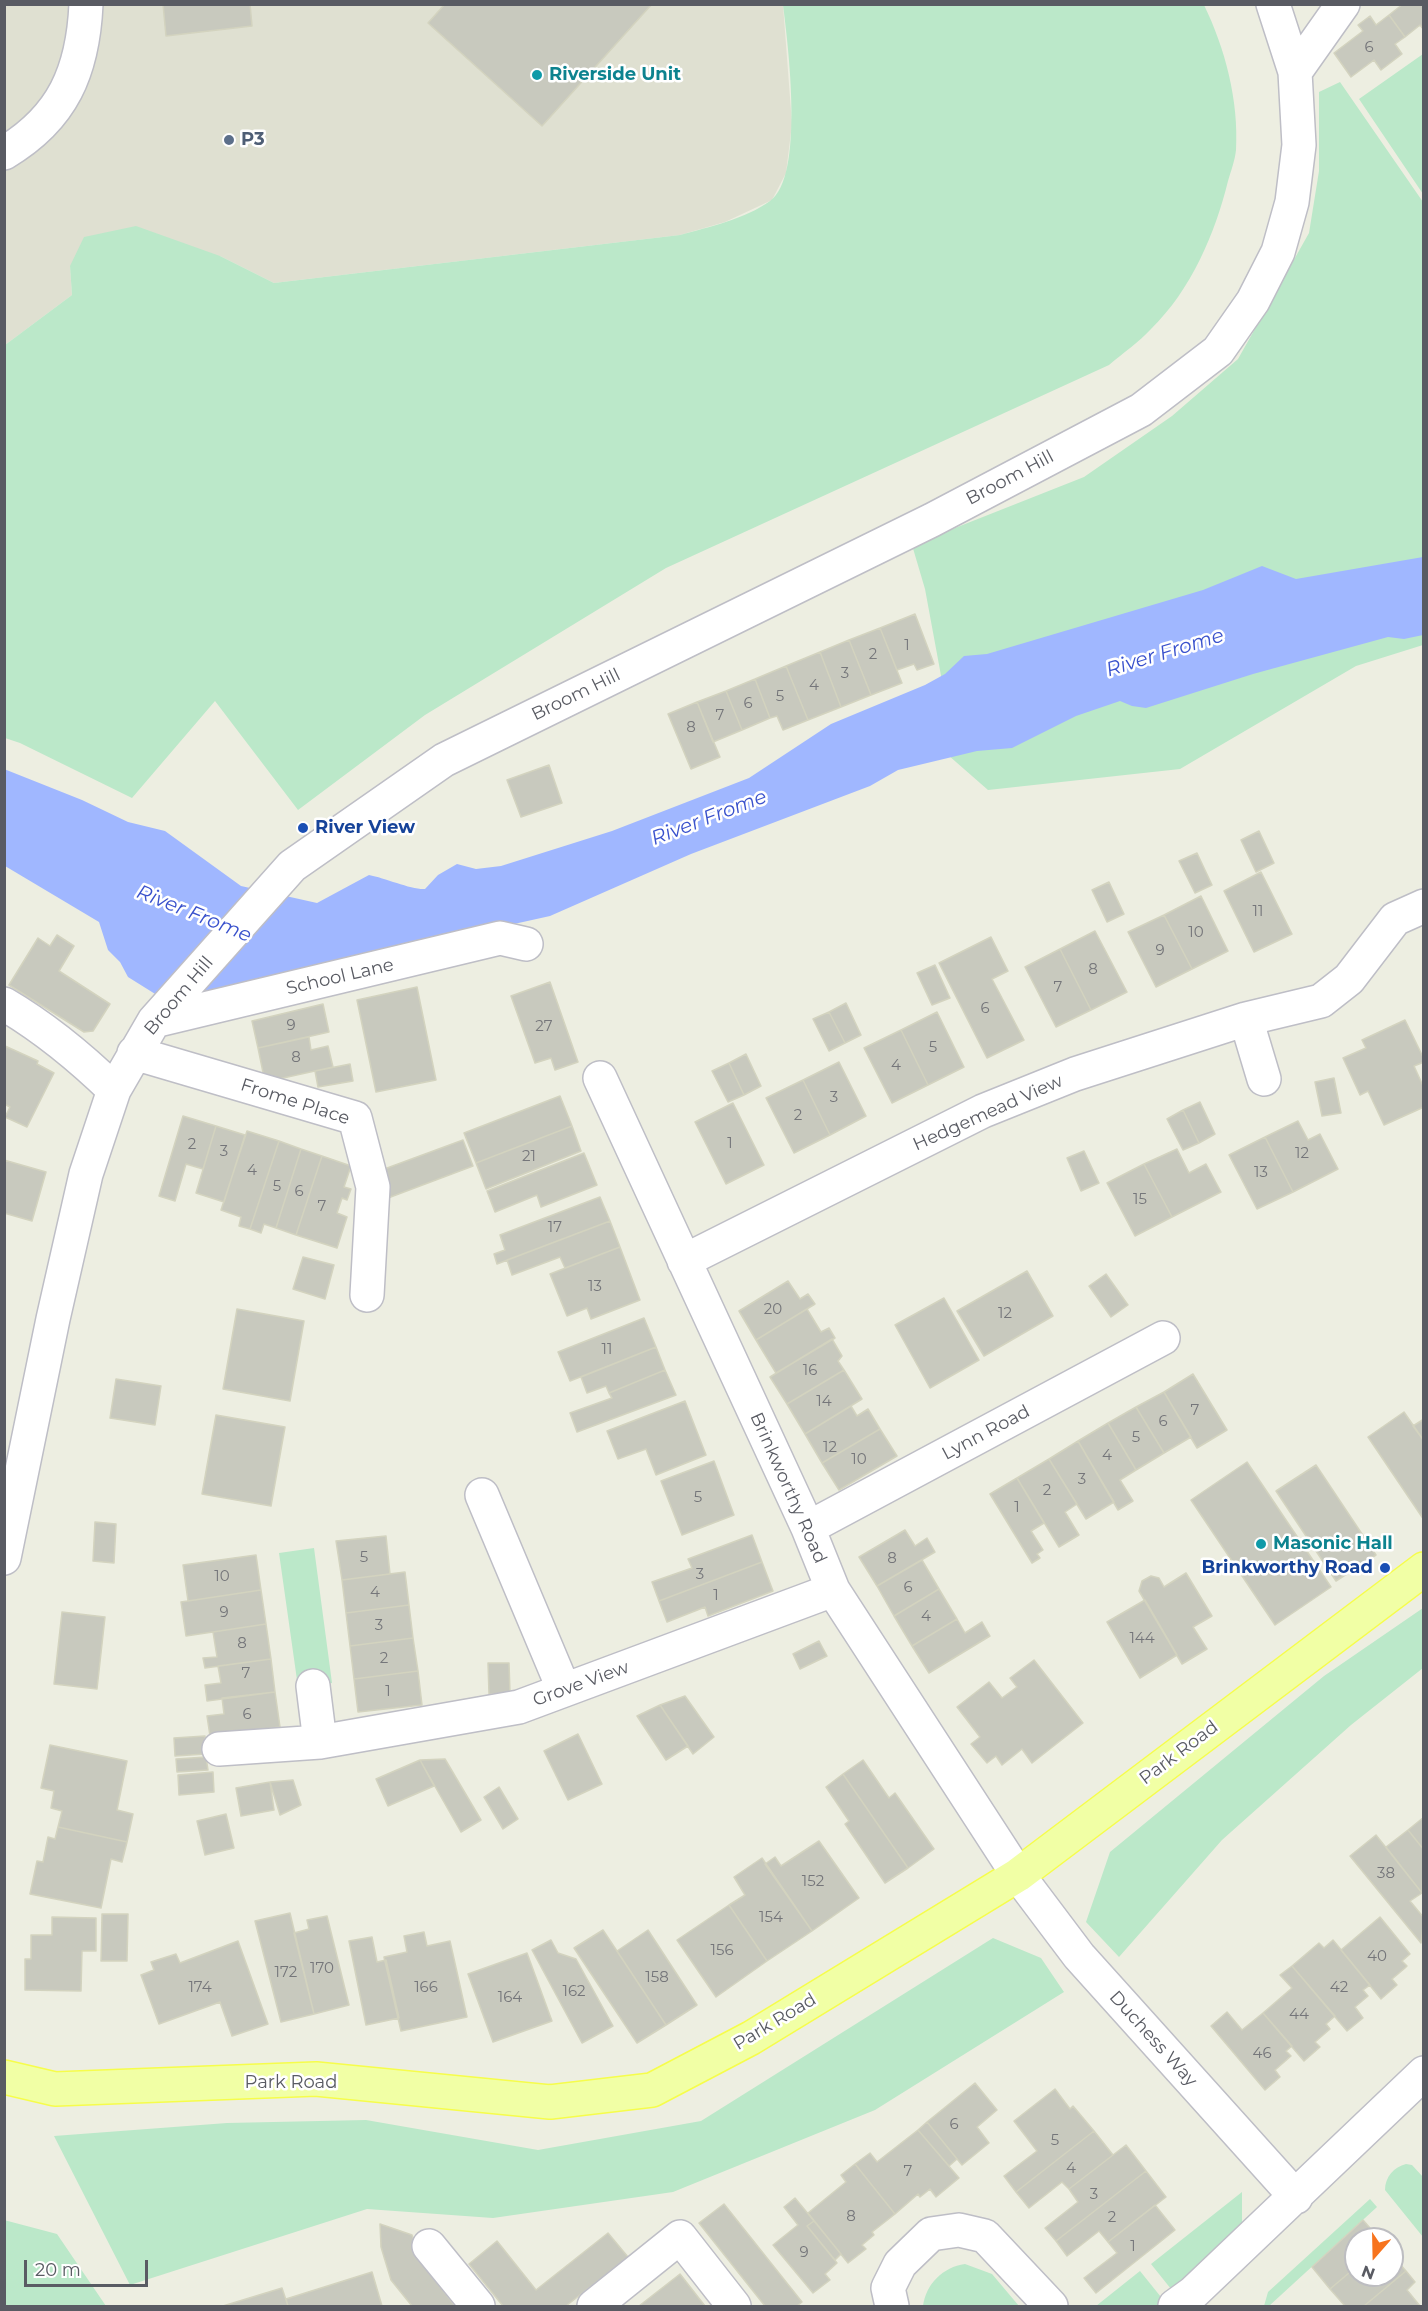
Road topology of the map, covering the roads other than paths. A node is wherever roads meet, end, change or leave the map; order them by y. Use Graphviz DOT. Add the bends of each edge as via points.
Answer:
graph roads {
  1 [pos="86,4"];
  2 [pos="1273,4"];
  3 [pos="1343,4"];
  4 [pos="1295,72"];
  5 [pos="4,153"];
  6 [pos="1409,913"];
  7 [pos="526,944"];
  8 [pos="4,1004"];
  9 [pos="163,1012"];
  10 [pos="1246,1019"];
  11 [pos="134,1053"];
  12 [pos="600,1078"];
  13 [pos="1264,1080"];
  14 [pos="114,1090"];
  15 [pos="684,1261"];
  16 [pos="367,1295"];
  17 [pos="1163,1338"];
  18 [pos="482,1495"];
  19 [pos="808,1528"];
  20 [pos="5,1556"];
  21 [pos="1424,1569"];
  22 [pos="833,1590"];
  23 [pos="313,1686"];
  24 [pos="564,1690"];
  25 [pos="320,1742"];
  26 [pos="219,1749"];
  27 [pos="1018,1875"];
  28 [pos="1424,2073"];
  29 [pos="4,2077"];
  30 [pos="1296,2197"];
  31 [pos="429,2246"];
  32 [pos="1191,2302"];
  33 [pos="478,2307"];
  34 [pos="594,2307"];
  35 [pos="734,2307"];
  36 [pos="892,2307"];
  37 [pos="1051,2307"];
  1 -- 5 [label="street" via="77,69 65,95 33,134"];
  2 -- 4 [label="street, Broom Hill"];
  3 -- 4 [label="street"];
  4 -- 9 [label="street, Broom Hill" via="1299,145 1289,212 1278,252 1253,301 1218,351 1140,410 932,520 444,760 292,866"];
  6 -- 10 [label="street, Hedgemead View" via="1349,979 1321,1001"];
  7 -- 9 [label="street, School Lane" via="500,938"];
  8 -- 14 [label="street" via="76,1054"];
  9 -- 11 [label="street, Broom Hill"];
  10 -- 13 [label="street"];
  10 -- 15 [label="street, Hedgemead View" via="1075,1074 983,1111"];
  11 -- 14 [label="street, Broom Hill"];
  11 -- 16 [label="street, Frome Place" via="355,1118 374,1187"];
  12 -- 15 [label="street, Brinkworthy Road"];
  14 -- 20 [label="street, Broom Hill" via="86,1174"];
  15 -- 19 [label="street, Brinkworthy Road"];
  17 -- 19 [label="street, Lynn Road"];
  18 -- 24 [label="street"];
  19 -- 22 [label="street, Brinkworthy Road"];
  21 -- 27 [label="main road, Park Road"];
  22 -- 24 [label="street, Grove View"];
  22 -- 27 [label="street, Brinkworthy Road"];
  23 -- 25 [label="street"];
  24 -- 25 [label="street, Grove View" via="519,1707"];
  25 -- 26 [label="street, Grove View"];
  27 -- 29 [label="main road, Park Road" via="751,2038 652,2090 550,2102 316,2079 65,2089"];
  27 -- 30 [label="street, Duchess Way" via="1079,1956"];
  28 -- 30 [label="street"];
  30 -- 32 [label="street"];
  31 -- 33 [label="street"];
  34 -- 35 [label="street" via="680,2237"];
  36 -- 37 [label="street" via="888,2288 900,2264 931,2234 959,2230 985,2236"];
}
